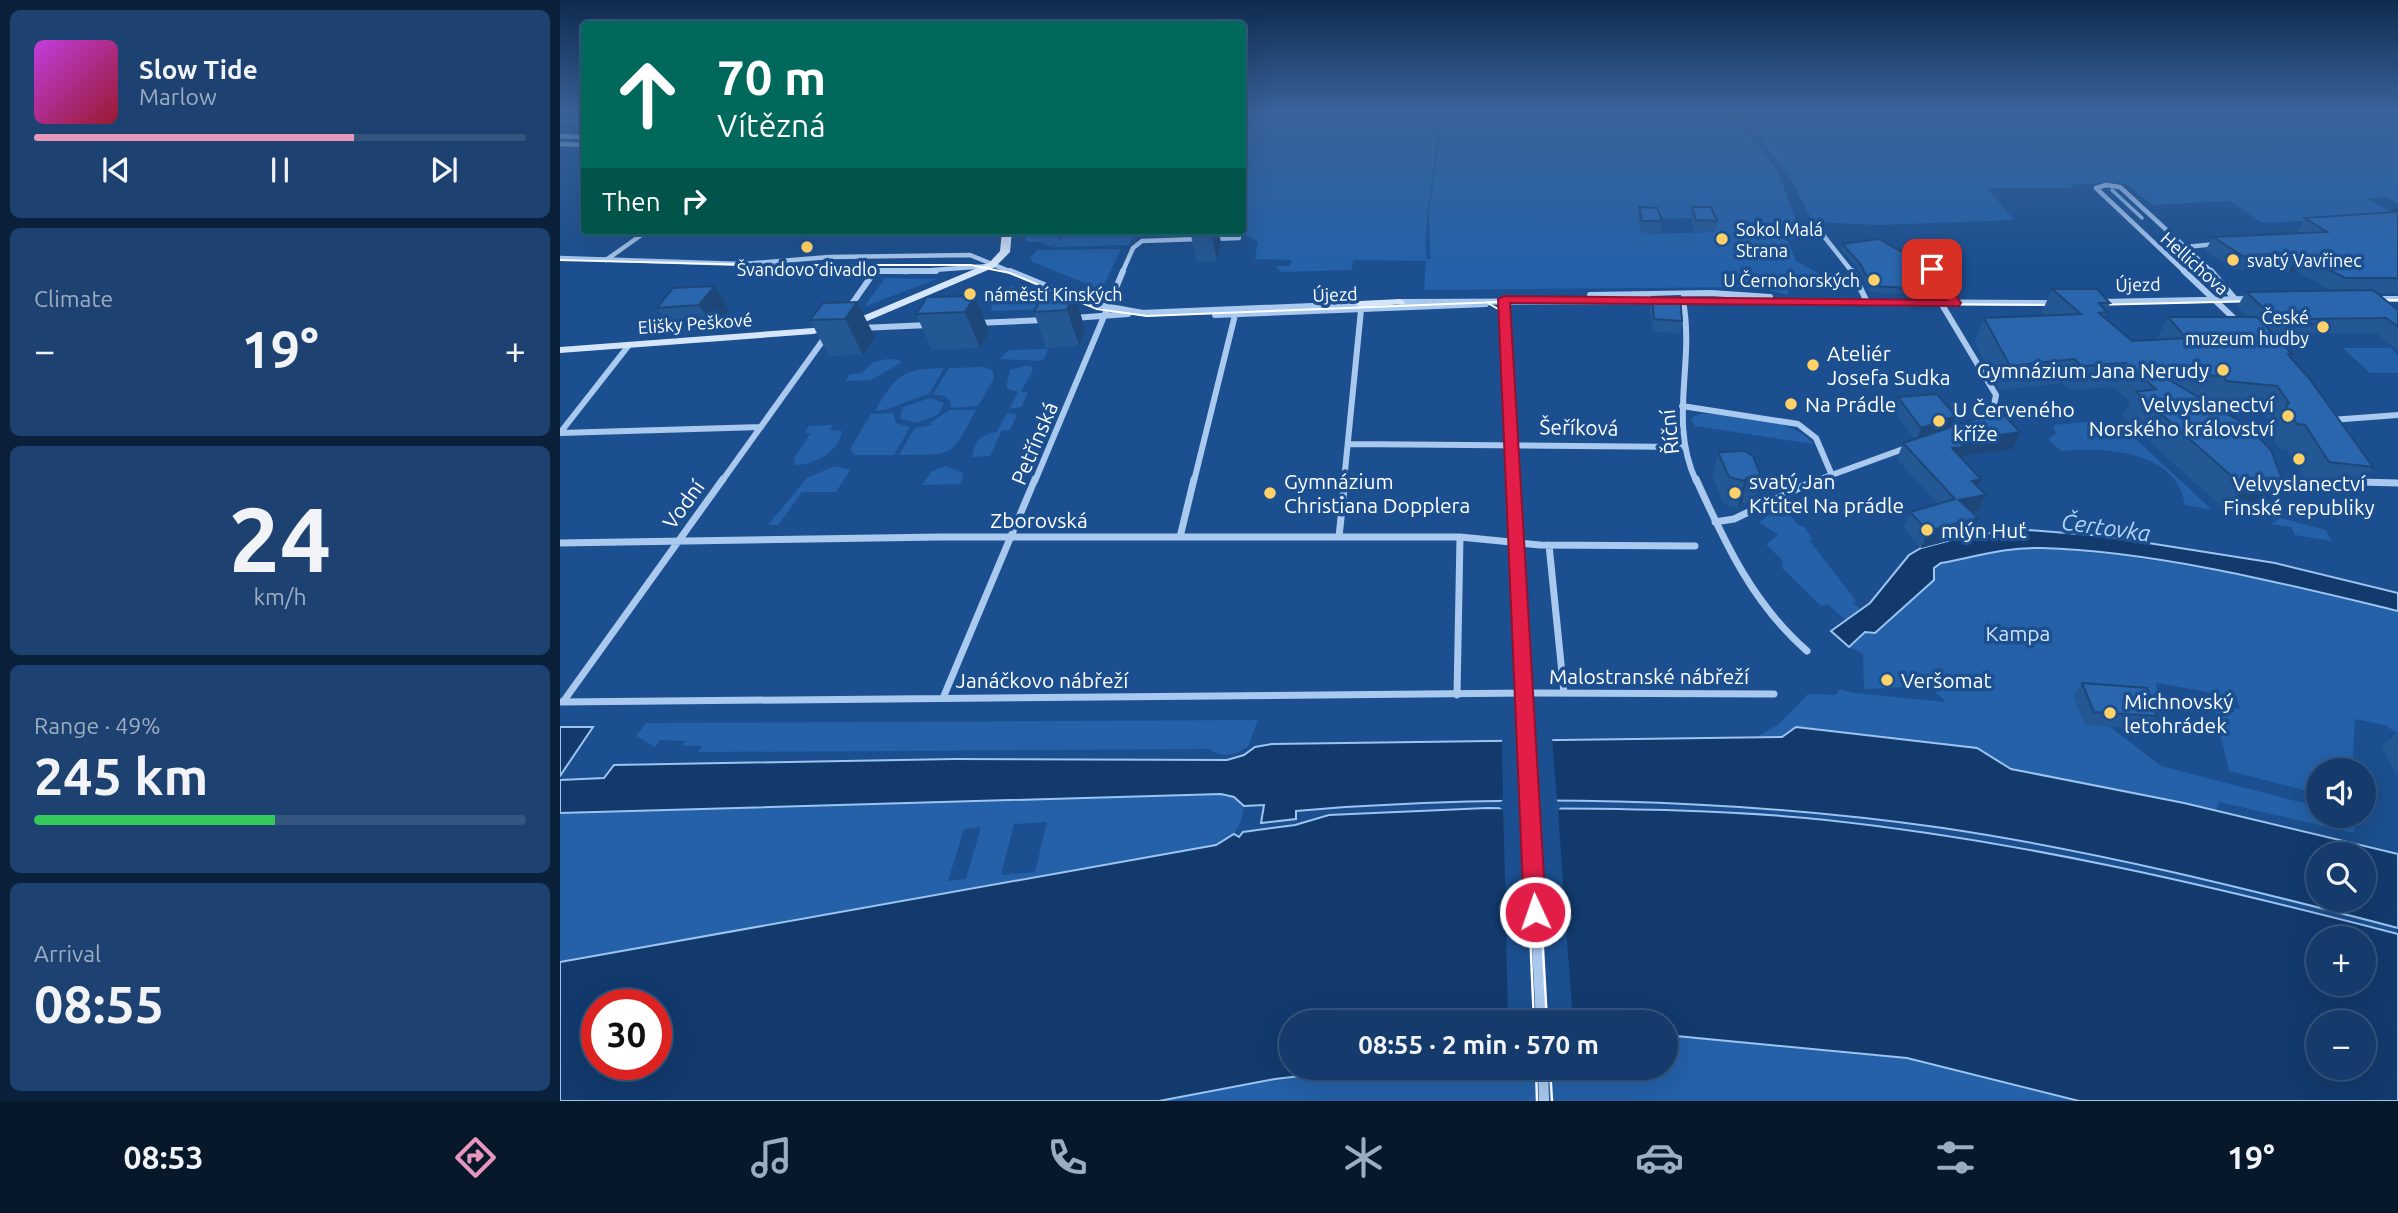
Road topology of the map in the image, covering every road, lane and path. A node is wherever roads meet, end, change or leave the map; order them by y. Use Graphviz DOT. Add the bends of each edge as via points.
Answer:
graph roads {
  1 [pos="1819,230"];
  2 [pos="641,235"];
  3 [pos="1007,235"];
  4 [pos="1239,238"];
  5 [pos="2223,244"];
  6 [pos="2185,247"];
  7 [pos="560,258"];
  8 [pos="605,260"];
  9 [pos="1928,262"];
  10 [pos="743,264"];
  11 [pos="992,265"];
  12 [pos="876,270"];
  13 [pos="1504,299"];
  14 [pos="1541,299"];
  15 [pos="2235,299"];
  16 [pos="2254,299"];
  17 [pos="2364,299"];
  18 [pos="2398,299"];
  19 [pos="2212,300"];
  20 [pos="1683,301"];
  21 [pos="1794,301"];
  22 [pos="1400,302"];
  23 [pos="1867,302"];
  24 [pos="2096,302"];
  25 [pos="1941,303"];
  26 [pos="1955,303"];
  27 [pos="2059,303"];
  28 [pos="1361,307"];
  29 [pos="1106,312"];
  30 [pos="1166,313"];
  31 [pos="1235,315"];
  32 [pos="1069,318"];
  33 [pos="1056,319"];
  34 [pos="962,323"];
  35 [pos="936,325"];
  36 [pos="832,328"];
  37 [pos="2248,334"];
  38 [pos="629,345"];
  39 [pos="560,350"];
  40 [pos="1682,406"];
  41 [pos="2398,415"];
  42 [pos="2323,419"];
  43 [pos="1982,424"];
  44 [pos="761,426"];
  45 [pos="560,433"];
  46 [pos="1348,443"];
  47 [pos="1509,444"];
  48 [pos="1683,447"];
  49 [pos="1911,447"];
  50 [pos="2351,472"];
  51 [pos="1831,473"];
  52 [pos="2398,483"];
  53 [pos="1715,522"];
  54 [pos="1013,537"];
  55 [pos="1180,537"];
  56 [pos="1339,537"];
  57 [pos="1460,537"];
  58 [pos="678,540"];
  59 [pos="560,542"];
  60 [pos="1517,543"];
  61 [pos="1549,545"];
  62 [pos="1695,546"];
  63 [pos="1807,651"];
  64 [pos="1524,693"];
  65 [pos="1564,693"];
  66 [pos="1774,694"];
  67 [pos="1457,695"];
  68 [pos="943,698"];
  69 [pos="562,702"];
  70 [pos="1540,1010"];
  71 [pos="1543,1080"];
  72 [pos="1544,1101"];
  1 -- 23 [label="street" via="1849,265"];
  2 -- 8 [label="street"];
  3 -- 11 [label="street" via="1005,252"];
  4 -- 29 [label="street" via="1142,241 1133,248"];
  5 -- 6 [label="street, Hellichova"];
  6 -- 15 [label="street, Hellichova"];
  6 -- 19 [label="street, Hellichova" via="2120,187 2096,188"];
  7 -- 8 [label="street"];
  8 -- 10 [label="street"];
  9 -- 26 [label="street"];
  10 -- 11 [label="street" via="960,255"];
  10 -- 12 [label="street"];
  11 -- 12 [label="street" via="962,270"];
  11 -- 29 [label="street"];
  11 -- 36 [label="street"];
  12 -- 36 [label="street"];
  13 -- 14 [label="street, Újezd"];
  13 -- 22 [label="street, Újezd"];
  13 -- 28 [label="street, Újezd" via="1454,307"];
  13 -- 47 [label="street"];
  14 -- 20 [label="street, Újezd"];
  14 -- 21 [label="street, Újezd" via="1723,293"];
  15 -- 16 [label="street, Újezd"];
  15 -- 19 [label="street, Újezd"];
  17 -- 18 [label="street"];
  19 -- 24 [label="street, Újezd"];
  19 -- 37 [label="street, Hellichova"];
  20 -- 21 [label="street, Újezd"];
  20 -- 40 [label="street, Říční" via="1686,354"];
  21 -- 23 [label="street, Újezd"];
  22 -- 28 [label="street, Újezd"];
  23 -- 25 [label="street, Újezd"];
  25 -- 26 [label="street, Újezd"];
  25 -- 43 [label="street" via="1996,395 1992,421"];
  26 -- 27 [label="street, Újezd"];
  28 -- 30 [label="street, Újezd"];
  28 -- 31 [label="street, Újezd"];
  28 -- 46 [label="street"];
  29 -- 30 [label="street, Újezd"];
  29 -- 32 [label="street"];
  29 -- 54 [label="street, Petřínská"];
  30 -- 31 [label="street, Újezd"];
  31 -- 55 [label="street"];
  33 -- 34 [label="street"];
  35 -- 36 [label="street"];
  36 -- 38 [label="street, Elišky Peškové"];
  36 -- 44 [label="street, Vodní"];
  38 -- 39 [label="street, Elišky Peškové"];
  38 -- 45 [label="street"];
  40 -- 48 [label="street, Říční"];
  40 -- 51 [label="street" via="1798,424 1816,438"];
  41 -- 42 [label="street"];
  44 -- 45 [label="street"];
  44 -- 58 [label="street, Vodní"];
  46 -- 47 [label="street, Šeříková"];
  46 -- 56 [label="street"];
  47 -- 48 [label="street, Šeříková"];
  47 -- 60 [label="street"];
  48 -- 53 [label="street, Říční"];
  49 -- 51 [label="street"];
  50 -- 52 [label="street" via="2358,482"];
  51 -- 53 [label="street" via="1734,519"];
  53 -- 63 [label="street, Říční" via="1753,592"];
  54 -- 55 [label="street, Zborovská"];
  54 -- 58 [label="street, Zborovská"];
  54 -- 68 [label="street, Petřínská"];
  55 -- 56 [label="street, Zborovská"];
  56 -- 57 [label="street, Zborovská"];
  57 -- 60 [label="street, Zborovská"];
  57 -- 67 [label="street"];
  58 -- 59 [label="street, Zborovská"];
  58 -- 69 [label="street, Vodní"];
  60 -- 61 [label="street, Zborovská"];
  60 -- 64 [label="street"];
  61 -- 62 [label="street, Zborovská"];
  61 -- 65 [label="street"];
  64 -- 65 [label="street, Malostranské nábřeží"];
  64 -- 67 [label="street, Janáčkovo nábřeží"];
  64 -- 70 [label="street"];
  65 -- 66 [label="street, Malostranské nábřeží"];
  67 -- 68 [label="street, Janáčkovo nábřeží"];
  68 -- 69 [label="street, Janáčkovo nábřeží"];
  71 -- 72 [label="street"];
}
